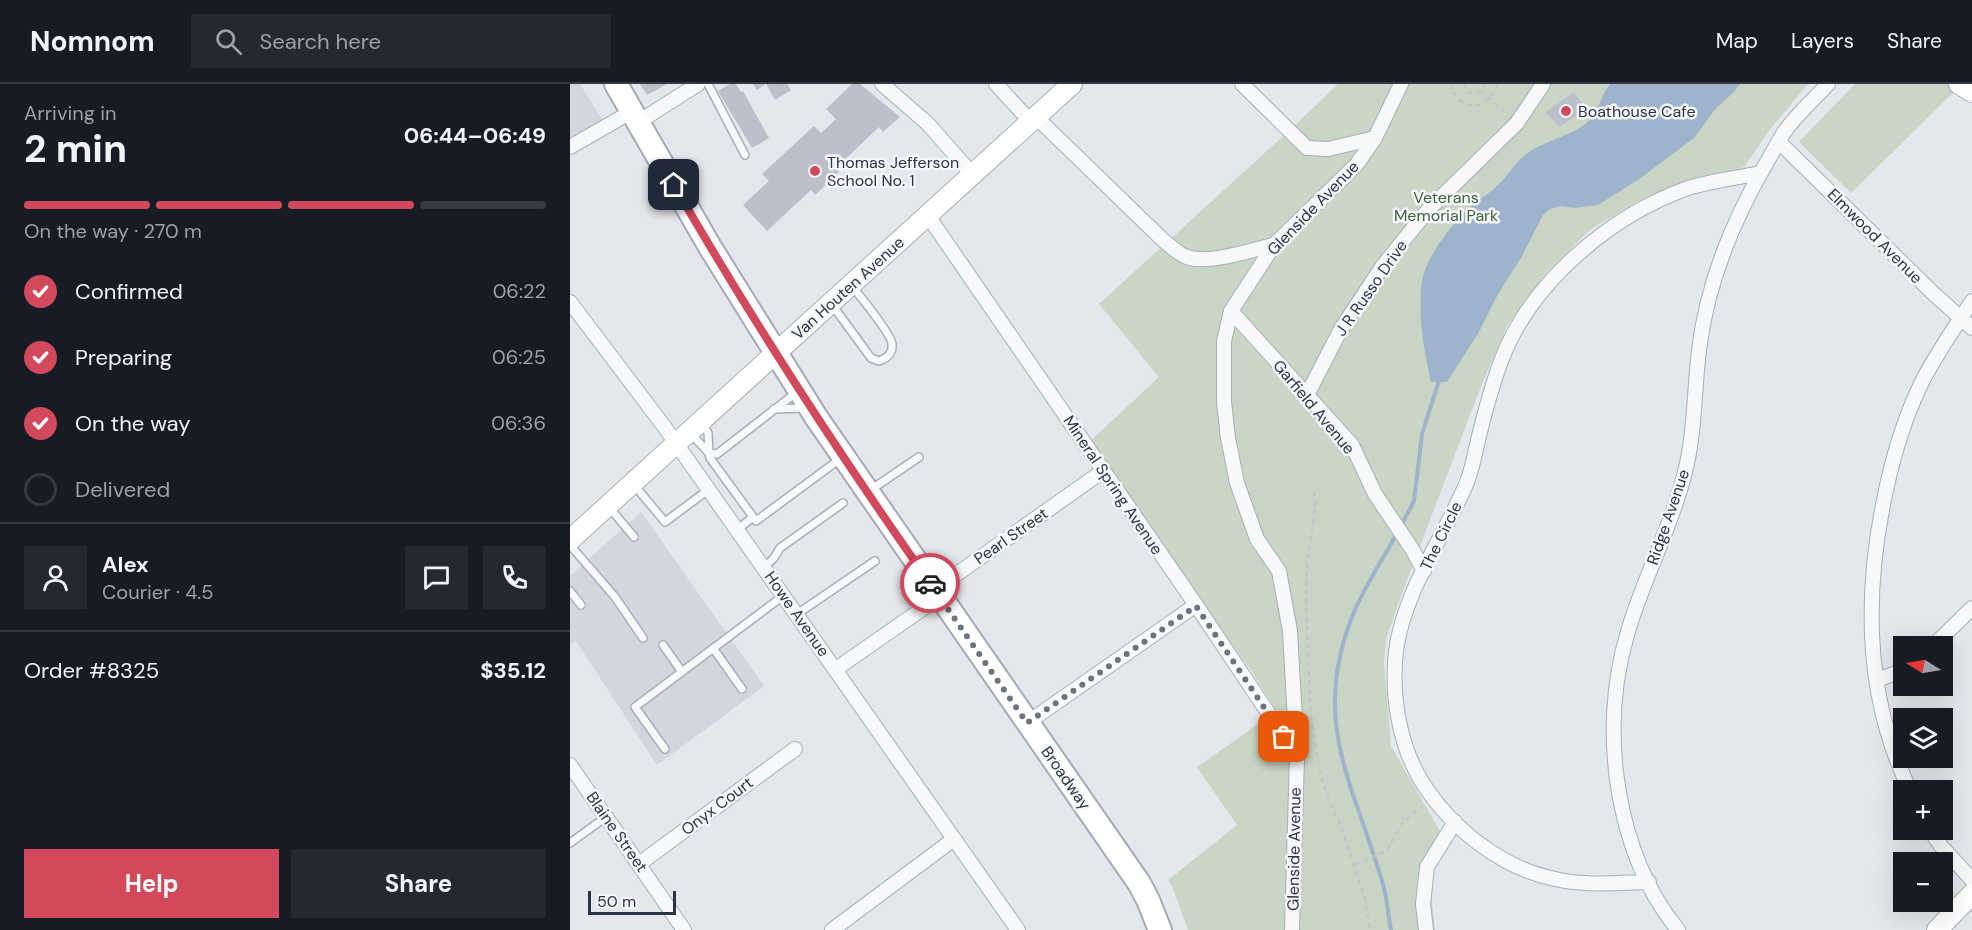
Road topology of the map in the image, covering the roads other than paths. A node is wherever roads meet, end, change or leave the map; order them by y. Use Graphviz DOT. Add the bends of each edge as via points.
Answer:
graph roads {
  1 [pos="616,84"];
  2 [pos="698,84"];
  3 [pos="708,84"];
  4 [pos="882,84"];
  5 [pos="996,84"];
  6 [pos="1072,84"];
  7 [pos="1242,84"];
  8 [pos="1401,84"];
  9 [pos="1543,84"];
  10 [pos="1828,84"];
  11 [pos="1959,84"];
  12 [pos="1966,84"];
  13 [pos="1972,92"];
  14 [pos="634,117"];
  15 [pos="1034,120"];
  16 [pos="1375,138"];
  17 [pos="1779,142"];
  18 [pos="570,147"];
  19 [pos="745,155"];
  20 [pos="1760,173"];
  21 [pos="973,175"];
  22 [pos="928,216"];
  23 [pos="1274,245"];
  24 [pos="852,285"];
  25 [pos="1972,301"];
  26 [pos="570,302"];
  27 [pos="831,304"];
  28 [pos="1231,311"];
  29 [pos="1961,318"];
  30 [pos="1972,328"];
  31 [pos="776,354"];
  32 [pos="1307,395"];
  33 [pos="804,399"];
  34 [pos="774,409"];
  35 [pos="689,433"];
  36 [pos="709,453"];
  37 [pos="843,457"];
  38 [pos="920,457"];
  39 [pos="1103,471"];
  40 [pos="633,484"];
  41 [pos="708,490"];
  42 [pos="867,492"];
  43 [pos="843,503"];
  44 [pos="608,506"];
  45 [pos="754,519"];
  46 [pos="737,530"];
  47 [pos="634,537"];
  48 [pos="570,543"];
  49 [pos="875,561"];
  50 [pos="764,568"];
  51 [pos="1424,571"];
  52 [pos="570,591"];
  53 [pos="937,593"];
  54 [pos="783,596"];
  55 [pos="581,605"];
  56 [pos="1196,606"];
  57 [pos="1972,608"];
  58 [pos="797,614"];
  59 [pos="1943,636"];
  60 [pos="644,638"];
  61 [pos="663,645"];
  62 [pos="713,648"];
  63 [pos="836,669"];
  64 [pos="681,672"];
  65 [pos="1893,674"];
  66 [pos="1876,680"];
  67 [pos="742,689"];
  68 [pos="1027,723"];
  69 [pos="795,748"];
  70 [pos="665,750"];
  71 [pos="1297,756"];
  72 [pos="570,765"];
  73 [pos="1905,780"];
  74 [pos="606,817"];
  75 [pos="1455,822"];
  76 [pos="954,839"];
  77 [pos="1937,840"];
  78 [pos="570,843"];
  79 [pos="639,864"];
  80 [pos="1972,880"];
  81 [pos="1649,882"];
  82 [pos="1972,894"];
  83 [pos="684,930"];
  84 [pos="832,930"];
  85 [pos="1018,930"];
  86 [pos="1160,930"];
  87 [pos="1292,930"];
  88 [pos="1426,930"];
  89 [pos="1678,930"];
  90 [pos="1937,930"];
  1 -- 14 [label="main road, Broadway"];
  2 -- 14 [label="street"];
  3 -- 19 [label="lane"];
  4 -- 21 [label="street" via="927,123"];
  5 -- 15 [label="street"];
  6 -- 15 [label="main road, Van Houten Avenue"];
  7 -- 16 [label="street" via="1307,147 1328,149"];
  8 -- 16 [label="street, Glenside Avenue"];
  9 -- 32 [label="street, J R Russo Drive" via="1517,123 1428,210 1382,267 1341,329"];
  10 -- 17 [label="street, Ridge Avenue"];
  11 -- 13 [label="main road"];
  12 -- 13 [label="main road"];
  14 -- 18 [label="street"];
  14 -- 31 [label="main road, Broadway"];
  15 -- 21 [label="main road, Van Houten Avenue"];
  15 -- 23 [label="street" via="1186,257 1215,258"];
  16 -- 23 [label="street, Glenside Avenue" via="1357,164"];
  17 -- 20 [label="street, Ridge Avenue"];
  17 -- 29 [label="street, Elmwood Avenue"];
  20 -- 51 [label="street, The Circle" via="1692,187 1640,210 1585,247 1546,287 1503,357 1467,480"];
  20 -- 81 [label="street, Ridge Avenue" via="1713,284 1699,349 1684,475 1634,612 1616,677 1614,752 1619,791 1632,843"];
  21 -- 22 [label="main road, Van Houten Avenue"];
  22 -- 24 [label="main road, Van Houten Avenue"];
  22 -- 39 [label="street, Mineral Spring Avenue"];
  23 -- 28 [label="street, Glenside Avenue"];
  24 -- 27 [label="main road, Van Houten Avenue"];
  24 -- 27 [label="lane" via="892,341 889,356 879,361 871,358"];
  25 -- 29 [label="street"];
  26 -- 35 [label="street, Howe Avenue"];
  27 -- 31 [label="main road, Van Houten Avenue"];
  28 -- 32 [label="street, Garfield Avenue"];
  28 -- 71 [label="street, Glenside Avenue" via="1224,341 1223,373 1228,438 1237,483 1257,539 1279,571 1290,631"];
  29 -- 30 [label="street, Elmwood Avenue"];
  29 -- 66 [label="street" via="1923,380 1891,466 1877,532 1871,607"];
  31 -- 33 [label="main road, Broadway"];
  31 -- 35 [label="main road, Van Houten Avenue"];
  32 -- 51 [label="street, Garfield Avenue" via="1352,445 1375,494"];
  33 -- 34 [label="lane"];
  33 -- 34 [label="lane"];
  33 -- 37 [label="main road, Broadway"];
  34 -- 36 [label="lane" via="717,454"];
  35 -- 36 [label="lane"];
  35 -- 36 [label="lane" via="708,433"];
  35 -- 40 [label="main road, Van Houten Avenue"];
  35 -- 41 [label="street, Howe Avenue"];
  36 -- 45 [label="lane"];
  37 -- 42 [label="main road, Broadway"];
  37 -- 45 [label="lane"];
  38 -- 42 [label="lane"];
  39 -- 53 [label="street, Pearl Street" via="947,581"];
  39 -- 56 [label="street, Mineral Spring Avenue"];
  40 -- 41 [label="lane" via="665,522"];
  40 -- 44 [label="main road, Van Houten Avenue"];
  41 -- 46 [label="street, Howe Avenue"];
  42 -- 53 [label="main road, Broadway"];
  43 -- 50 [label="lane" via="780,548"];
  44 -- 47 [label="lane"];
  44 -- 48 [label="main road, Van Houten Avenue"];
  45 -- 46 [label="lane"];
  46 -- 50 [label="street, Howe Avenue"];
  48 -- 60 [label="lane"];
  49 -- 58 [label="lane"];
  50 -- 54 [label="street, Howe Avenue"];
  51 -- 75 [label="street, The Circle" via="1405,611 1399,636 1396,695 1405,744 1423,782"];
  52 -- 55 [label="lane"];
  53 -- 63 [label="street, Pearl Street" via="925,607"];
  53 -- 68 [label="main road, Broadway"];
  54 -- 58 [label="street, Howe Avenue"];
  54 -- 62 [label="lane"];
  56 -- 68 [label="street"];
  56 -- 71 [label="street, Mineral Spring Avenue"];
  57 -- 59 [label="street"];
  58 -- 63 [label="street, Howe Avenue"];
  61 -- 64 [label="lane"];
  62 -- 64 [label="lane"];
  62 -- 67 [label="lane"];
  63 -- 76 [label="street, Howe Avenue"];
  64 -- 70 [label="lane" via="635,707"];
  65 -- 66 [label="street"];
  66 -- 73 [label="street" via="1893,753"];
  68 -- 86 [label="main road, Broadway" via="1139,884"];
  69 -- 79 [label="street, Onyx Court"];
  71 -- 87 [label="street, Glenside Avenue"];
  72 -- 74 [label="street, Blaine Street"];
  74 -- 78 [label="lane"];
  74 -- 79 [label="street, Blaine Street"];
  75 -- 81 [label="street, The Circle" via="1490,850 1533,873 1575,883"];
  75 -- 88 [label="street" via="1427,867 1423,904"];
  76 -- 84 [label="street"];
  76 -- 85 [label="street, Howe Avenue"];
  77 -- 80 [label="street"];
  79 -- 83 [label="street, Blaine Street"];
  81 -- 89 [label="street, Ridge Avenue"];
  82 -- 90 [label="main road"];
}
